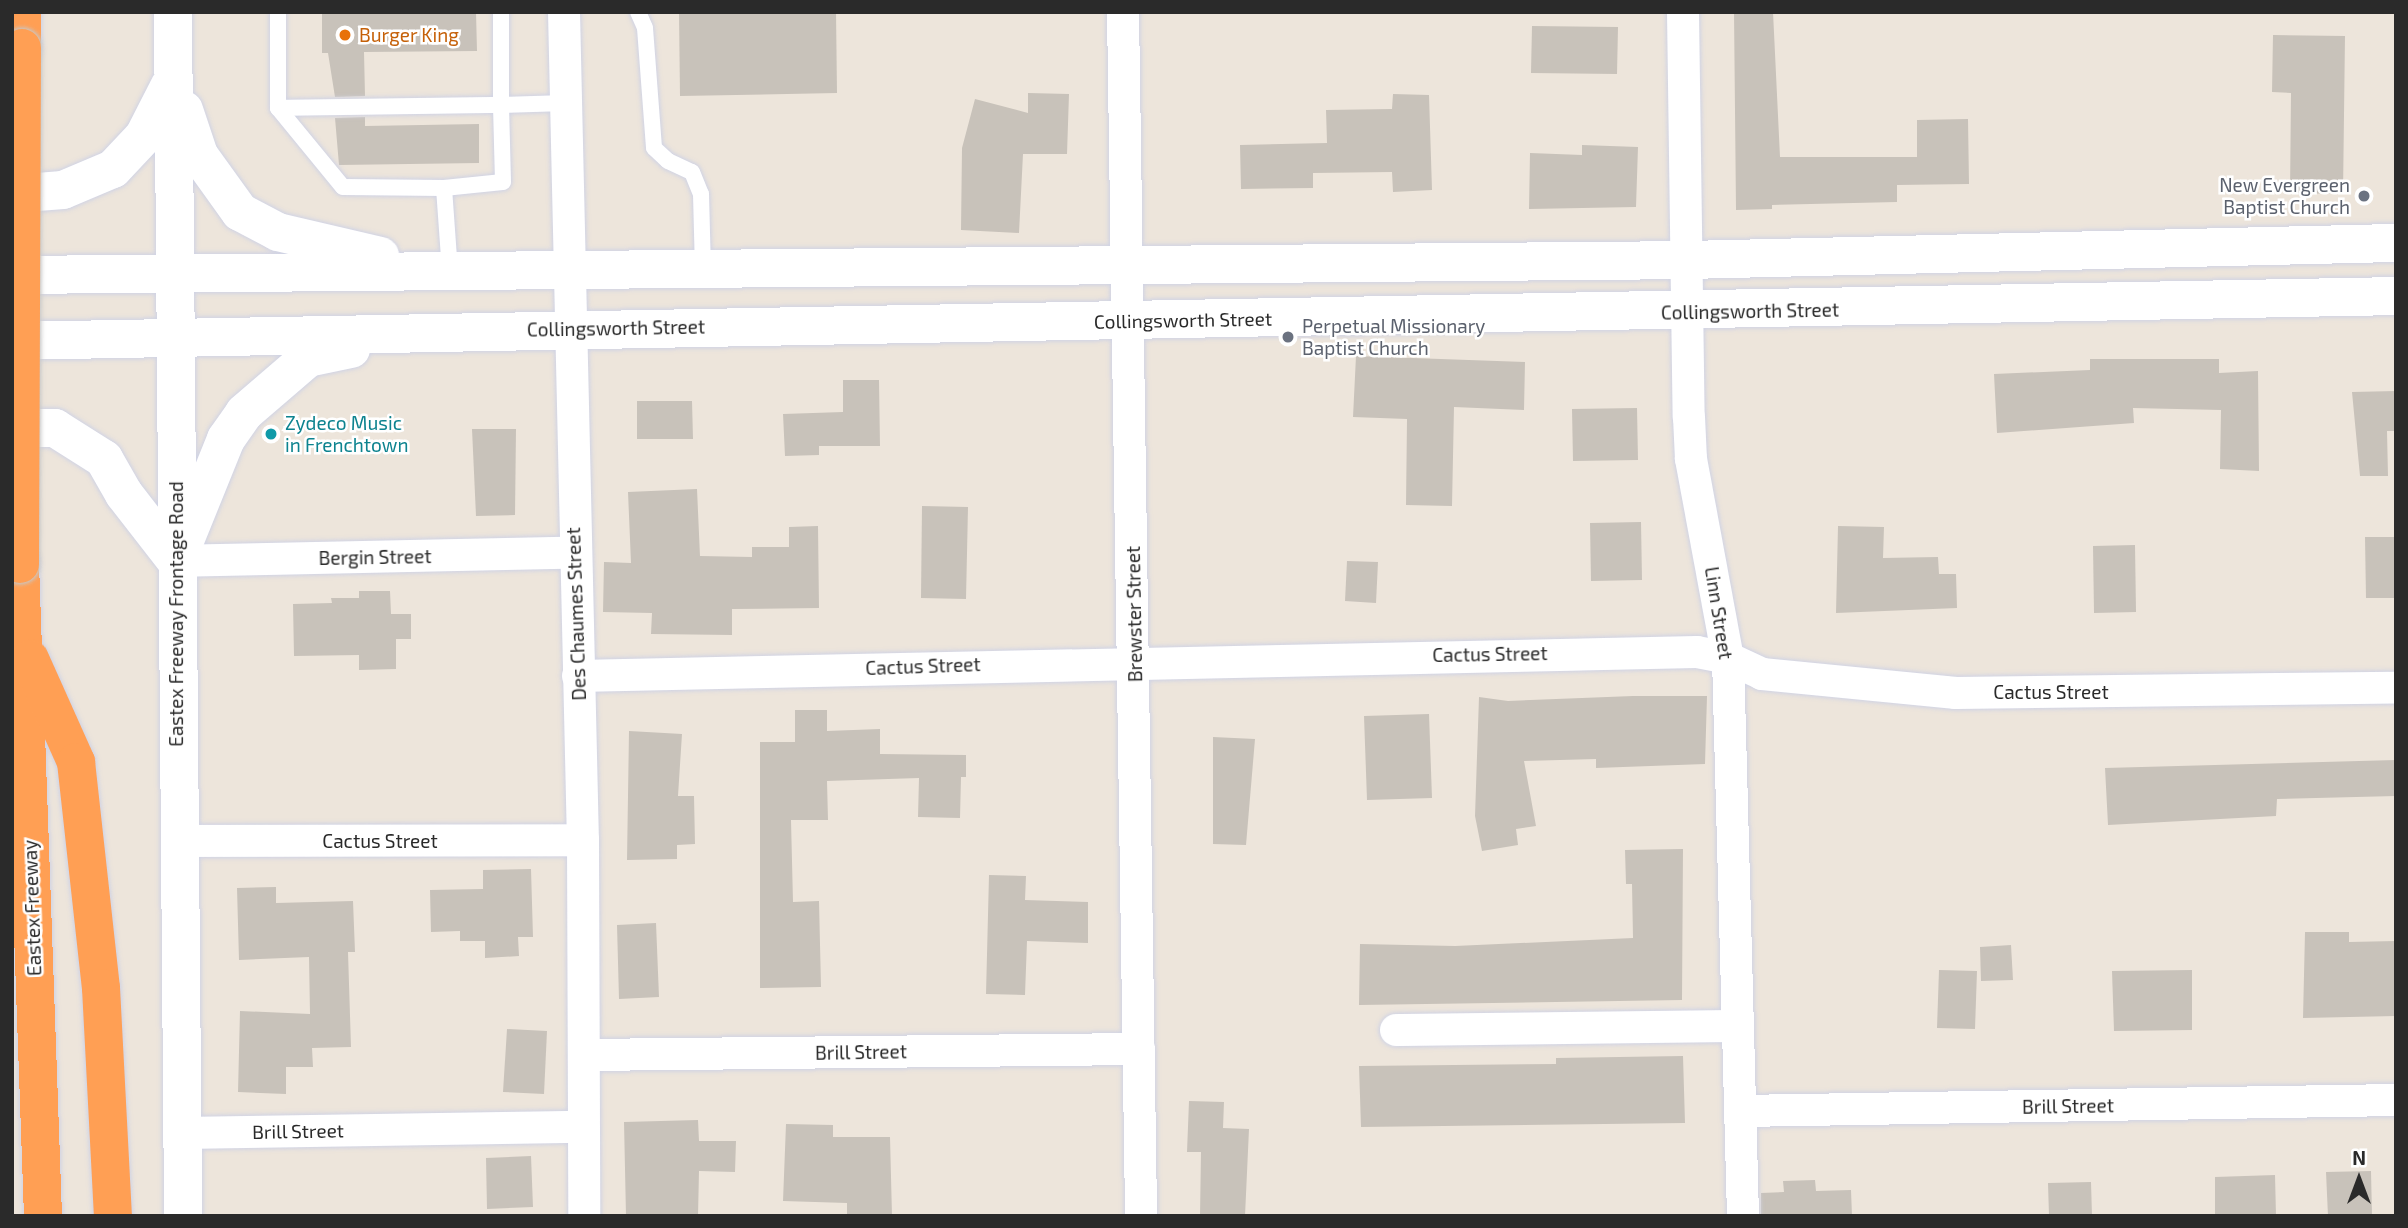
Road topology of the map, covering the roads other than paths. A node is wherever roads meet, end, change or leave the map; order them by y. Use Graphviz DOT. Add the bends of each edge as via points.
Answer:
graph roads {
  1 [pos="173,12"];
  2 [pos="278,12"];
  3 [pos="501,12"];
  4 [pos="564,12"];
  5 [pos="638,12"];
  6 [pos="1123,12"];
  7 [pos="1683,12"];
  8 [pos="22,30"];
  9 [pos="173,78"];
  10 [pos="566,103"];
  11 [pos="501,105"];
  12 [pos="278,108"];
  13 [pos="444,188"];
  14 [pos="12,194"];
  15 [pos="2396,243"];
  16 [pos="1688,260"];
  17 [pos="1125,267"];
  18 [pos="450,271"];
  19 [pos="572,271"];
  20 [pos="703,272"];
  21 [pos="174,273"];
  22 [pos="12,275"];
  23 [pos="2396,296"];
  24 [pos="1688,313"];
  25 [pos="1126,321"];
  26 [pos="572,328"];
  27 [pos="418,335"];
  28 [pos="175,339"];
  29 [pos="12,341"];
  30 [pos="12,428"];
  31 [pos="573,553"];
  32 [pos="176,561"];
  33 [pos="23,641"];
  34 [pos="1728,658"];
  35 [pos="1136,661"];
  36 [pos="578,676"];
  37 [pos="2396,688"];
  38 [pos="583,840"];
  39 [pos="177,841"];
  40 [pos="1738,1026"];
  41 [pos="1396,1030"];
  42 [pos="1139,1049"];
  43 [pos="584,1055"];
  44 [pos="2396,1100"];
  45 [pos="1740,1111"];
  46 [pos="583,1126"];
  47 [pos="182,1133"];
  48 [pos="43,1216"];
  49 [pos="113,1216"];
  50 [pos="183,1216"];
  51 [pos="584,1216"];
  52 [pos="1141,1216"];
  53 [pos="1743,1216"];
  1 -- 9 [label="main road, Eastex Freeway Frontage Road"];
  2 -- 12 [label="lane"];
  3 -- 11 [label="lane"];
  4 -- 10 [label="street, Des Chaumes Street"];
  5 -- 20 [label="lane" via="645,28 654,148 667,161 692,172"];
  6 -- 17 [label="street, Brewster Street"];
  7 -- 16 [label="street, Linn Street"];
  8 -- 33 [label="highway, Eastex Freeway, bridge"];
  9 -- 14 [label="main road" via="144,136 113,169 63,190"];
  9 -- 18 [label="main road" via="199,155 240,212 278,232"];
  9 -- 21 [label="main road, Eastex Freeway Frontage Road"];
  10 -- 11 [label="lane"];
  10 -- 19 [label="street, Des Chaumes Street"];
  11 -- 12 [label="lane"];
  11 -- 13 [label="lane" via="503,182"];
  12 -- 13 [label="lane" via="343,187"];
  13 -- 18 [label="lane"];
  15 -- 16 [label="main road"];
  16 -- 17 [label="main road"];
  16 -- 24 [label="street, Linn Street"];
  17 -- 20 [label="main road"];
  17 -- 25 [label="street, Brewster Street"];
  18 -- 19 [label="main road"];
  18 -- 21 [label="main road"];
  19 -- 20 [label="main road"];
  19 -- 26 [label="street, Des Chaumes Street"];
  21 -- 22 [label="main road"];
  21 -- 28 [label="main road, Eastex Freeway Frontage Road"];
  23 -- 24 [label="main road, Collingsworth Street"];
  24 -- 25 [label="main road, Collingsworth Street"];
  24 -- 34 [label="street, Linn Street" via="1691,458"];
  25 -- 26 [label="main road, Collingsworth Street"];
  25 -- 35 [label="street, Brewster Street"];
  26 -- 27 [label="main road, Collingsworth Street"];
  26 -- 31 [label="street, Des Chaumes Street"];
  27 -- 28 [label="main road, Collingsworth Street"];
  27 -- 32 [label="main road" via="308,358 264,392 226,439"];
  28 -- 29 [label="main road, Collingsworth Street"];
  28 -- 32 [label="main road, Eastex Freeway Frontage Road"];
  30 -- 32 [label="main road" via="55,428 104,458 124,494"];
  31 -- 32 [label="street, Bergin Street"];
  31 -- 36 [label="street, Des Chaumes Street"];
  32 -- 39 [label="main road, Eastex Freeway Frontage Road"];
  33 -- 48 [label="highway, Eastex Freeway"];
  33 -- 49 [label="highway" via="76,762 101,988"];
  34 -- 35 [label="street, Cactus Street" via="1697,652 1600,652"];
  34 -- 37 [label="street, Cactus Street" via="1762,674 1956,693"];
  34 -- 40 [label="street, Linn Street"];
  35 -- 36 [label="street, Cactus Street"];
  35 -- 42 [label="street, Brewster Street"];
  36 -- 38 [label="street, Des Chaumes Street"];
  38 -- 39 [label="street, Cactus Street"];
  38 -- 43 [label="street, Des Chaumes Street"];
  39 -- 47 [label="main road, Eastex Freeway Frontage Road"];
  40 -- 41 [label="street"];
  40 -- 45 [label="street, Linn Street"];
  42 -- 43 [label="street, Brill Street"];
  42 -- 52 [label="street, Brewster Street"];
  43 -- 46 [label="street, Des Chaumes Street"];
  44 -- 45 [label="street, Brill Street"];
  45 -- 53 [label="street, Linn Street"];
  46 -- 47 [label="street, Brill Street"];
  46 -- 51 [label="street, Des Chaumes Street"];
  47 -- 50 [label="main road, Eastex Freeway Frontage Road"];
}
